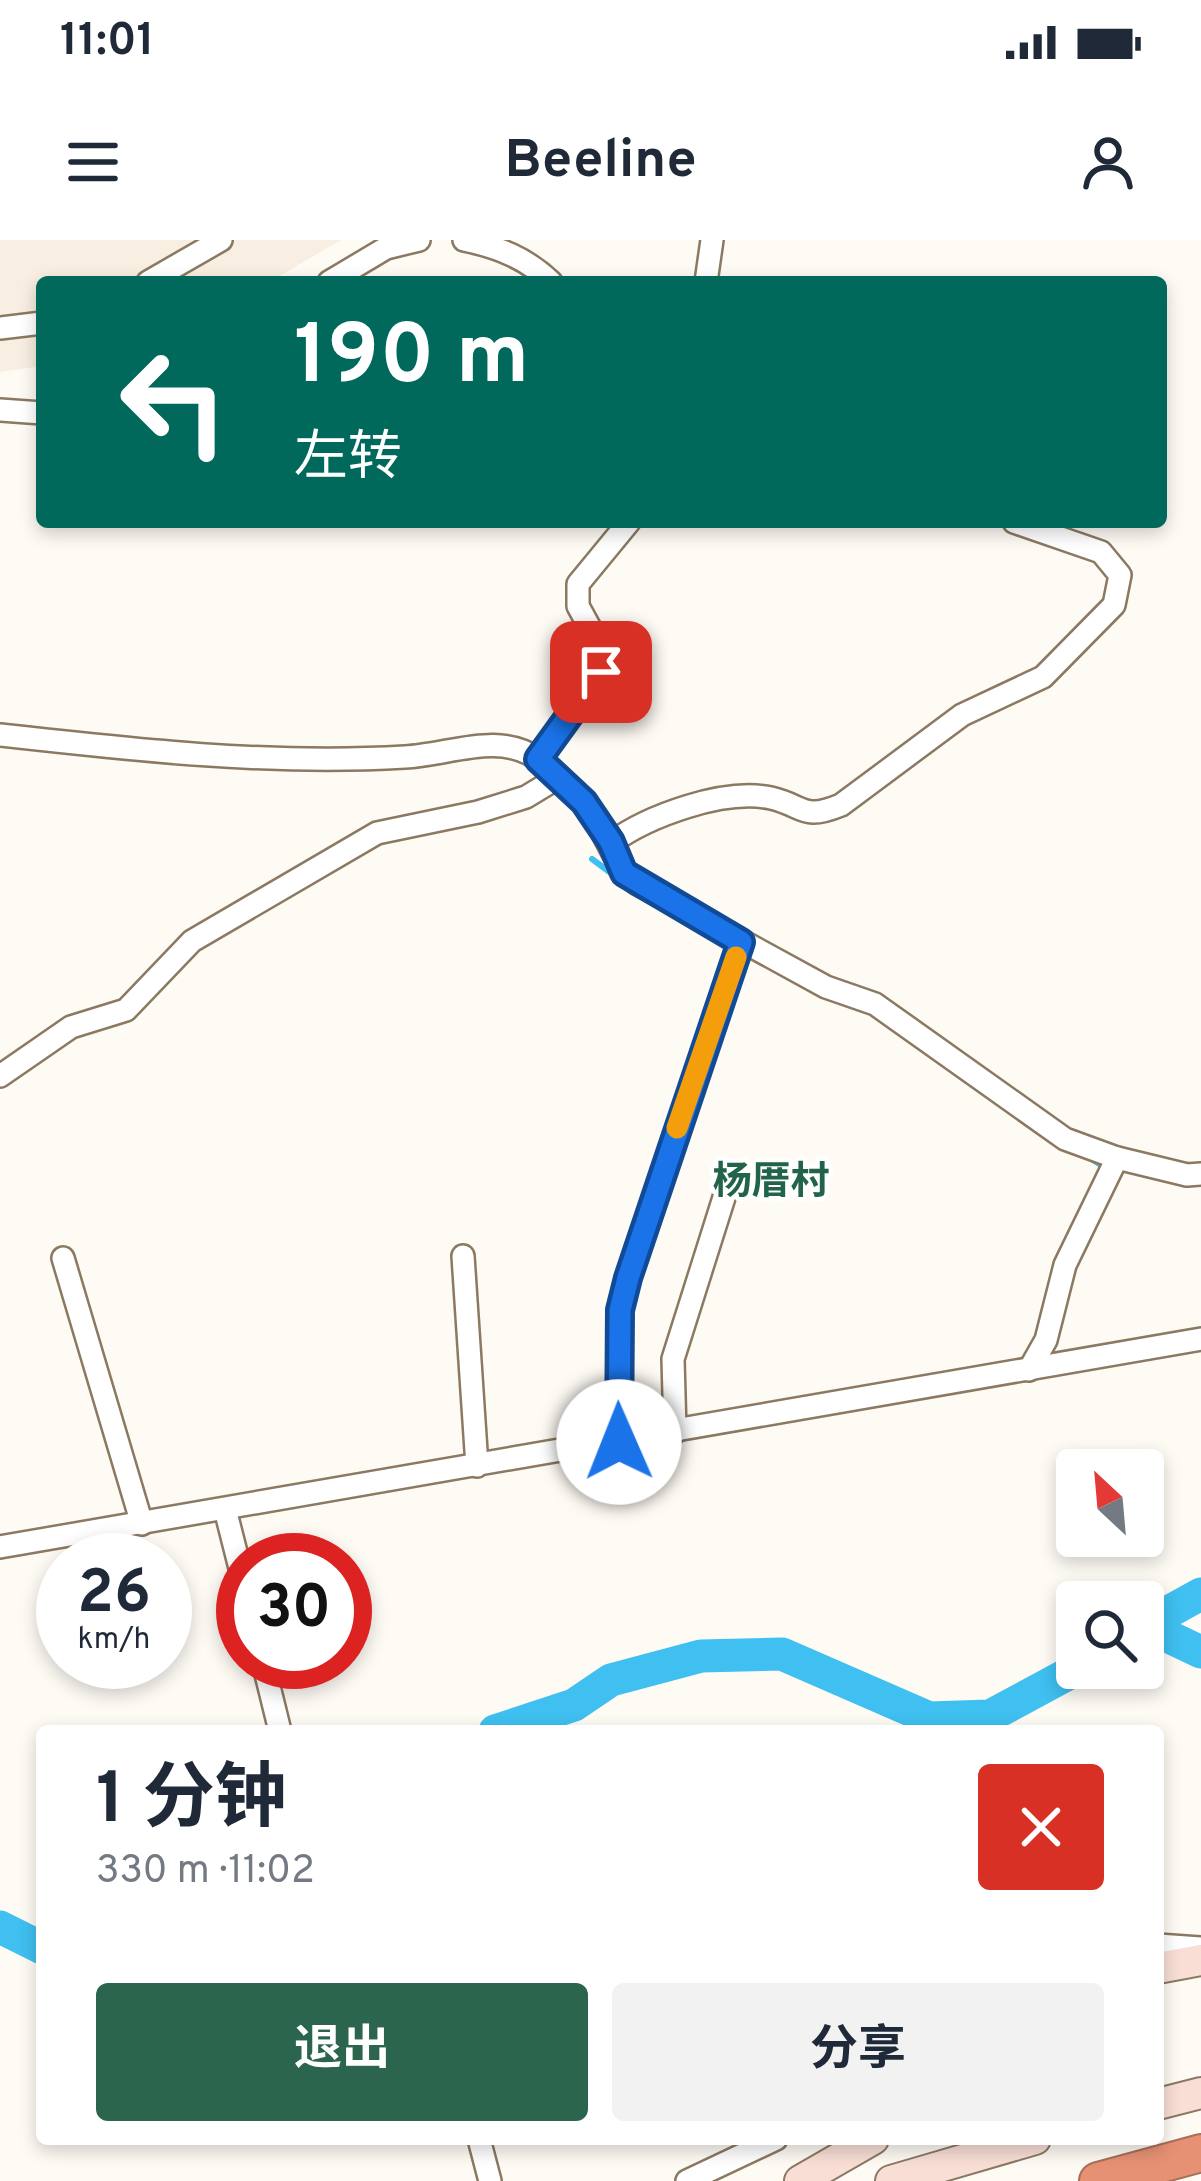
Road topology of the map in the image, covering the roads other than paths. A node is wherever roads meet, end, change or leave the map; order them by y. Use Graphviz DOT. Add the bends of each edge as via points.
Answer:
graph roads {
  1 [pos="221,240"];
  2 [pos="419,240"];
  3 [pos="464,240"];
  4 [pos="712,240"];
  5 [pos="158,276"];
  6 [pos="339,276"];
  7 [pos="545,276"];
  8 [pos="707,276"];
  9 [pos="36,323"];
  10 [pos="0,328"];
  11 [pos="0,410"];
  12 [pos="36,413"];
  13 [pos="623,528"];
  14 [pos="1031,528"];
  15 [pos="0,735"];
  16 [pos="538,759"];
  17 [pos="559,777"];
  18 [pos="611,842"];
  19 [pos="741,942"];
  20 [pos="0,1076"];
  21 [pos="1117,1158"];
  22 [pos="1201,1174"];
  23 [pos="727,1188"];
  24 [pos="463,1256"];
  25 [pos="63,1258"];
  26 [pos="1201,1340"];
  27 [pos="1029,1370"];
  28 [pos="675,1432"];
  29 [pos="619,1442"];
  30 [pos="477,1466"];
  31 [pos="225,1509"];
  32 [pos="142,1524"];
  33 [pos="231,1533"];
  34 [pos="0,1547"];
  35 [pos="270,1689"];
  36 [pos="279,1725"];
  37 [pos="1164,1946"];
  38 [pos="1201,1948"];
  39 [pos="1201,1960"];
  40 [pos="1164,1967"];
  41 [pos="1201,2093"];
  42 [pos="1164,2102"];
  43 [pos="481,2145"];
  44 [pos="763,2145"];
  45 [pos="863,2145"];
  46 [pos="1015,2145"];
  47 [pos="1201,2153"];
  48 [pos="490,2181"];
  49 [pos="687,2181"];
  50 [pos="800,2181"];
  51 [pos="891,2181"];
  52 [pos="1097,2181"];
  1 -- 5 [label="street"];
  2 -- 6 [label="street" via="386,248"];
  3 -- 7 [label="street" via="498,247"];
  4 -- 8 [label="street"];
  9 -- 10 [label="street"];
  11 -- 12 [label="street"];
  13 -- 16 [label="street" via="578,584 578,606 602,650 601,672"];
  14 -- 18 [label="street" via="1101,552 1120,575 1114,605 1043,677 962,715 841,805 803,814 773,799 664,810"];
  15 -- 16 [label="street" via="177,754 355,760 507,745"];
  16 -- 17 [label="street"];
  17 -- 18 [label="street"];
  17 -- 20 [label="street" via="478,812 376,832 192,941 125,1010 71,1027"];
  18 -- 19 [label="street" via="624,873"];
  19 -- 21 [label="street" via="871,1011 1065,1139"];
  19 -- 29 [label="street" via="620,1310"];
  21 -- 22 [label="street"];
  21 -- 27 [label="street" via="1065,1265 1046,1340"];
  23 -- 28 [label="street" via="674,1359"];
  24 -- 30 [label="street"];
  25 -- 32 [label="street"];
  26 -- 27 [label="street"];
  27 -- 28 [label="street"];
  28 -- 29 [label="street"];
  29 -- 30 [label="street"];
  30 -- 31 [label="street"];
  31 -- 32 [label="street"];
  31 -- 33 [label="street"];
  32 -- 34 [label="street"];
  35 -- 36 [label="street"];
  37 -- 38 [label="street"];
  39 -- 40 [label="street"];
  41 -- 42 [label="street"];
  43 -- 48 [label="street"];
  44 -- 49 [label="street"];
  45 -- 50 [label="street"];
  46 -- 51 [label="street"];
  47 -- 52 [label="highway"];
}
